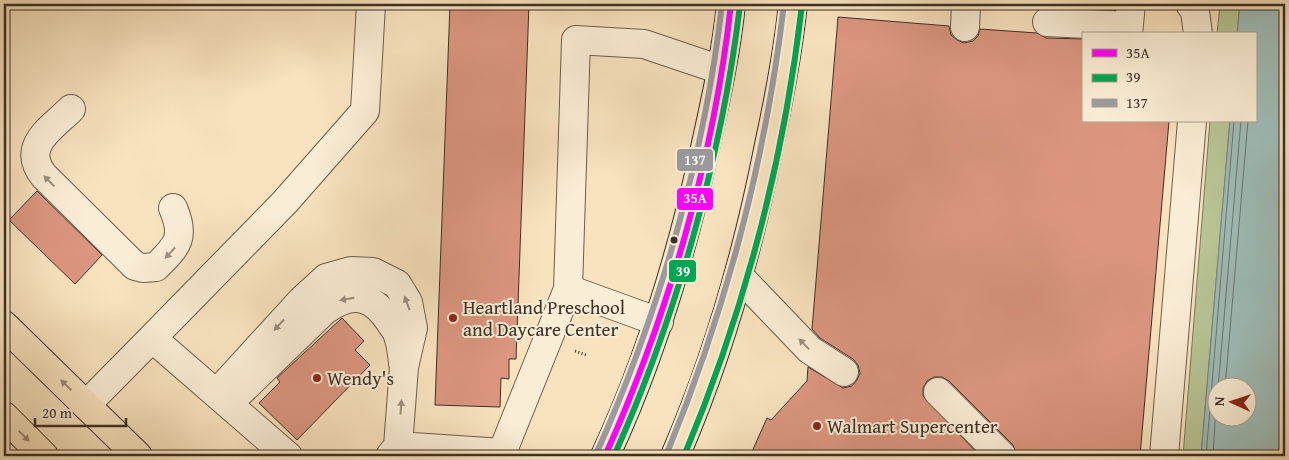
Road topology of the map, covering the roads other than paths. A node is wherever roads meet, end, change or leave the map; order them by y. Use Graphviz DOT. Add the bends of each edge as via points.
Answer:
graph roads {
  1 [pos="370,4"];
  2 [pos="731,4"];
  3 [pos="793,4"];
  4 [pos="1190,4"];
  5 [pos="1047,20"];
  6 [pos="1129,21"];
  7 [pos="1198,32"];
  8 [pos="721,70"];
  9 [pos="72,109"];
  10 [pos="1192,122"];
  11 [pos="173,208"];
  12 [pos="739,276"];
  13 [pos="568,289"];
  14 [pos="658,322"];
  15 [pos="4,325"];
  16 [pos="152,338"];
  17 [pos="844,372"];
  18 [pos="938,392"];
  19 [pos="223,398"];
  20 [pos="86,405"];
  21 [pos="4,416"];
  22 [pos="394,451"];
  23 [pos="44,456"];
  24 [pos="138,456"];
  25 [pos="288,456"];
  26 [pos="605,456"];
  27 [pos="675,456"];
  28 [pos="1002,456"];
  29 [pos="1164,456"];
  1 -- 16 [label="lane" via="365,111 285,202"];
  2 -- 8 [label="main road"];
  3 -- 12 [label="main road" via="773,126"];
  4 -- 7 [label="lane" via="1195,11"];
  5 -- 6 [label="lane"];
  8 -- 13 [label="lane" via="644,44 576,40"];
  8 -- 14 [label="main road" via="683,244"];
  11 -- 9 [label="lane, one-way" via="180,229 175,248 156,267 135,266 44,176 36,163 35,153 40,139"];
  10 -- 29 [label="lane"];
  17 -- 12 [label="lane, one-way" via="810,350"];
  12 -- 27 [label="main road" via="707,375"];
  13 -- 14 [label="lane"];
  13 -- 22 [label="lane" via="502,453"];
  14 -- 26 [label="main road"];
  20 -- 15 [label="main road, one-way"];
  16 -- 19 [label="lane"];
  16 -- 20 [label="lane"];
  18 -- 28 [label="lane"];
  22 -- 19 [label="lane, one-way" via="404,367 398,335 384,312 371,301 353,297 339,300"];
  19 -- 25 [label="lane"];
  20 -- 24 [label="main road"];
  21 -- 23 [label="main road, one-way"];
}
